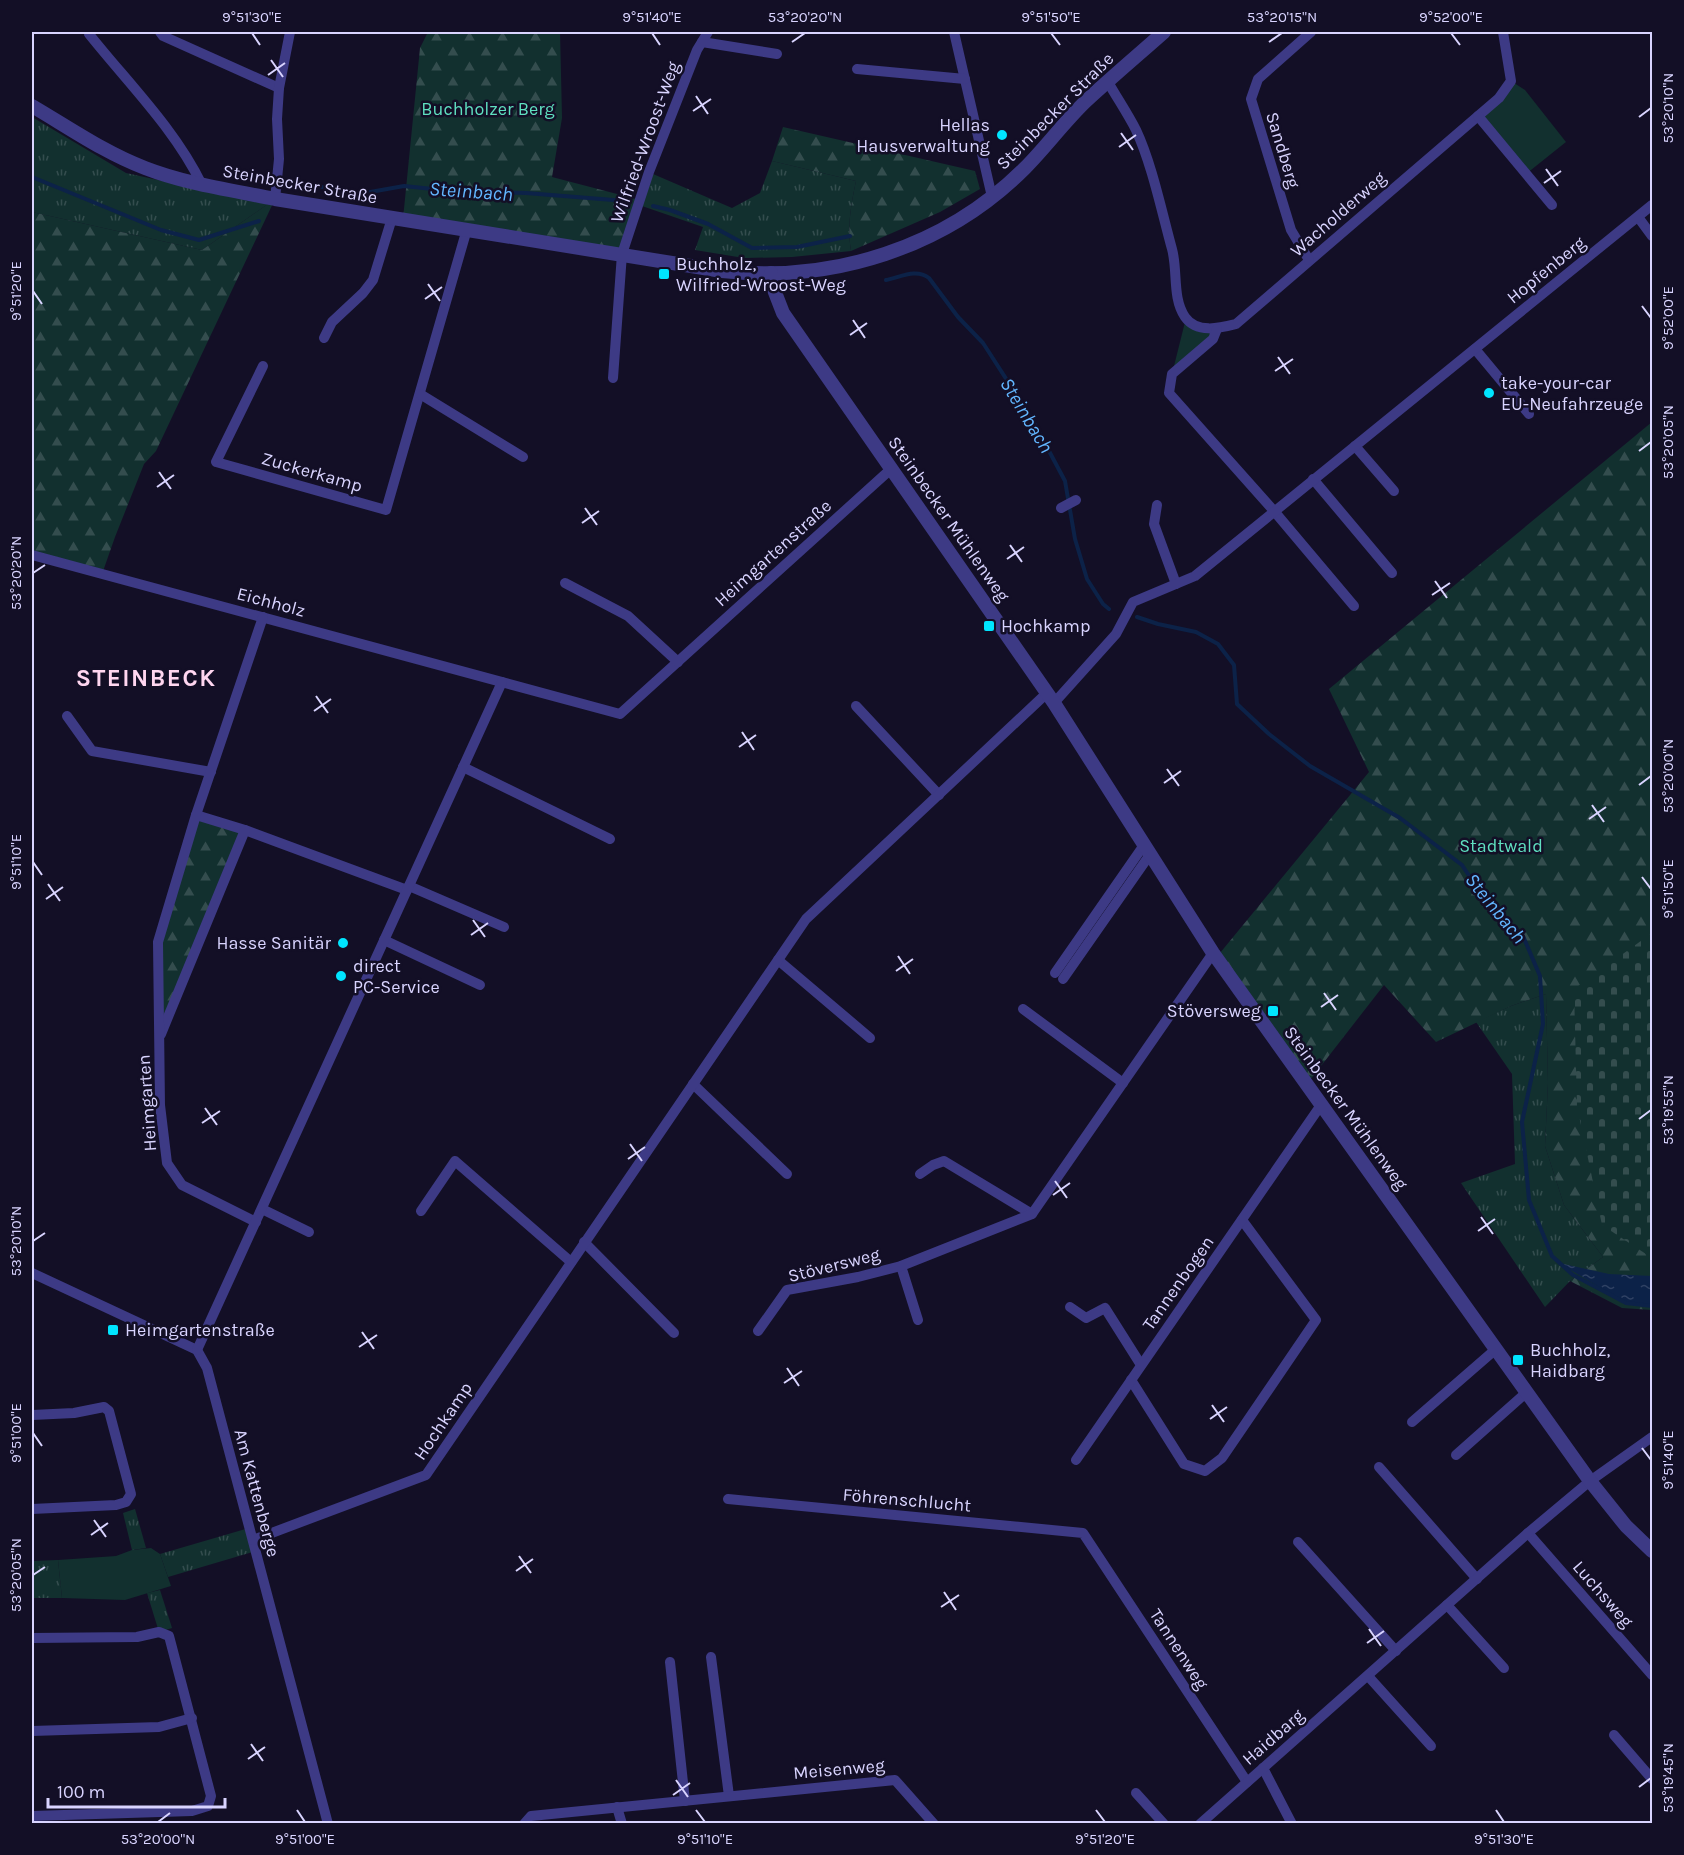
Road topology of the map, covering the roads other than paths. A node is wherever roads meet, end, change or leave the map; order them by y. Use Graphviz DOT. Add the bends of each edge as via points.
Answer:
graph roads {
  1 [pos="160,32"];
  2 [pos="290,32"];
  3 [pos="708,32"];
  4 [pos="954,32"];
  5 [pos="1164,32"];
  6 [pos="1311,32"];
  7 [pos="1503,32"];
  8 [pos="89,34"];
  9 [pos="702,42"];
  10 [pos="777,54"];
  11 [pos="857,69"];
  12 [pos="965,79"];
  13 [pos="1108,82"];
  14 [pos="279,88"];
  15 [pos="32,106"];
  16 [pos="1478,116"];
  17 [pos="202,185"];
  18 [pos="992,198"];
  19 [pos="275,199"];
  20 [pos="1653,204"];
  21 [pos="1552,205"];
  22 [pos="1638,217"];
  23 [pos="392,218"];
  24 [pos="467,229"];
  25 [pos="1653,236"];
  26 [pos="622,254"];
  27 [pos="1309,260"];
  28 [pos="771,273"];
  29 [pos="1216,329"];
  30 [pos="324,338"];
  31 [pos="1475,349"];
  32 [pos="263,366"];
  33 [pos="613,378"];
  34 [pos="420,394"];
  35 [pos="1529,414"];
  36 [pos="1355,446"];
  37 [pos="523,457"];
  38 [pos="891,469"];
  39 [pos="1313,479"];
  40 [pos="1394,491"];
  41 [pos="1076,500"];
  42 [pos="1157,505"];
  43 [pos="1061,508"];
  44 [pos="1274,511"];
  45 [pos="32,555"];
  46 [pos="1392,573"];
  47 [pos="565,584"];
  48 [pos="1176,584"];
  49 [pos="1354,606"];
  50 [pos="263,617"];
  51 [pos="678,662"];
  52 [pos="502,682"];
  53 [pos="1051,698"];
  54 [pos="856,706"];
  55 [pos="67,717"];
  56 [pos="463,767"];
  57 [pos="211,772"];
  58 [pos="939,795"];
  59 [pos="196,815"];
  60 [pos="245,830"];
  61 [pos="610,839"];
  62 [pos="1147,849"];
  63 [pos="408,888"];
  64 [pos="504,927"];
  65 [pos="384,940"];
  66 [pos="1213,953"];
  67 [pos="778,960"];
  68 [pos="1059,976"];
  69 [pos="480,985"];
  70 [pos="1023,1009"];
  71 [pos="870,1038"];
  72 [pos="159,1040"];
  73 [pos="1123,1083"];
  74 [pos="693,1084"];
  75 [pos="1321,1104"];
  76 [pos="787,1174"];
  77 [pos="920,1174"];
  78 [pos="262,1209"];
  79 [pos="421,1211"];
  80 [pos="1032,1214"];
  81 [pos="1242,1220"];
  82 [pos="256,1222"];
  83 [pos="309,1232"];
  84 [pos="584,1242"];
  85 [pos="571,1262"];
  86 [pos="901,1266"];
  87 [pos="32,1273"];
  88 [pos="1070,1307"];
  89 [pos="918,1320"];
  90 [pos="758,1331"];
  91 [pos="674,1333"];
  92 [pos="1496,1349"];
  93 [pos="198,1350"];
  94 [pos="1142,1365"];
  95 [pos="1131,1380"];
  96 [pos="1527,1392"];
  97 [pos="32,1415"];
  98 [pos="1412,1422"];
  99 [pos="1653,1437"];
  100 [pos="1456,1455"];
  101 [pos="1076,1460"];
  102 [pos="1379,1467"];
  103 [pos="1590,1481"];
  104 [pos="728,1500"];
  105 [pos="32,1509"];
  106 [pos="1083,1533"];
  107 [pos="1528,1533"];
  108 [pos="253,1540"];
  109 [pos="1298,1542"];
  110 [pos="1653,1551"];
  111 [pos="1476,1580"];
  112 [pos="1447,1605"];
  113 [pos="32,1638"];
  114 [pos="1396,1651"];
  115 [pos="711,1657"];
  116 [pos="670,1662"];
  117 [pos="1504,1668"];
  118 [pos="1368,1676"];
  119 [pos="1653,1676"];
  120 [pos="192,1718"];
  121 [pos="32,1731"];
  122 [pos="1614,1735"];
  123 [pos="1431,1746"];
  124 [pos="1263,1768"];
  125 [pos="1653,1779"];
  126 [pos="1247,1782"];
  127 [pos="1136,1793"];
  128 [pos="729,1796"];
  129 [pos="685,1801"];
  130 [pos="617,1807"];
  131 [pos="32,1816"];
  132 [pos="328,1824"];
  133 [pos="524,1824"];
  134 [pos="622,1824"];
  135 [pos="934,1824"];
  136 [pos="1164,1824"];
  137 [pos="1200,1824"];
  138 [pos="1292,1824"];
  1 -- 14 [label="street"];
  2 -- 14 [label="street"];
  3 -- 9 [label="street, Wilfried-Wroost-Weg"];
  4 -- 12 [label="street"];
  5 -- 13 [label="street, Steinbecker Straße"];
  6 -- 27 [label="street, Sandberg" via="1258,80 1251,99 1291,230"];
  7 -- 16 [label="street, Wacholderweg" via="1511,81"];
  8 -- 17 [label="street, Steinbecker Straße" via="172,135"];
  9 -- 10 [label="street"];
  9 -- 26 [label="street, Wilfried-Wroost-Weg" via="649,172"];
  11 -- 12 [label="street"];
  12 -- 18 [label="street"];
  13 -- 18 [label="street, Steinbecker Straße"];
  13 -- 29 [label="street" via="1142,146 1174,253 1178,296 1186,318 1198,327"];
  14 -- 19 [label="street"];
  15 -- 17 [label="street, Steinbecker Straße" via="142,167"];
  16 -- 21 [label="street"];
  16 -- 27 [label="street, Wacholderweg"];
  17 -- 19 [label="street, Steinbecker Straße"];
  18 -- 28 [label="street, Steinbecker Straße" via="910,247 858,263"];
  19 -- 23 [label="street, Steinbecker Straße"];
  20 -- 22 [label="street, Hopfenberg"];
  22 -- 25 [label="street"];
  22 -- 31 [label="street, Hopfenberg"];
  23 -- 24 [label="street, Steinbecker Straße"];
  23 -- 30 [label="street, Steinbecker Straße" via="373,280 332,322"];
  24 -- 26 [label="street, Steinbecker Straße"];
  24 -- 34 [label="street, Zuckerkamp"];
  26 -- 28 [label="street, Steinbecker Straße" via="722,271"];
  26 -- 33 [label="street"];
  27 -- 29 [label="street, Wacholderweg" via="1236,324"];
  28 -- 38 [label="street, Steinbecker Mühlenweg" via="783,313"];
  29 -- 44 [label="street, Wacholderweg" via="1213,339 1172,374 1169,393"];
  31 -- 35 [label="street"];
  31 -- 36 [label="street, Hopfenberg"];
  32 -- 34 [label="street, Zuckerkamp" via="216,462 386,510"];
  34 -- 37 [label="street"];
  36 -- 39 [label="street, Hopfenberg"];
  36 -- 40 [label="street"];
  38 -- 51 [label="street, Heimgartenstraße"];
  38 -- 53 [label="street, Steinbecker Mühlenweg"];
  39 -- 44 [label="street, Hopfenberg"];
  39 -- 46 [label="street"];
  41 -- 43 [label="street"];
  42 -- 48 [label="street" via="1154,524"];
  44 -- 48 [label="street, Hopfenberg" via="1195,576"];
  44 -- 49 [label="street"];
  45 -- 50 [label="street, Eichholz"];
  47 -- 51 [label="street" via="628,616"];
  48 -- 53 [label="street, Hopfenberg" via="1133,602 1116,634"];
  50 -- 52 [label="street, Eichholz"];
  50 -- 57 [label="street, Heimgarten"];
  51 -- 52 [label="street, Heimgartenstraße" via="620,714"];
  52 -- 56 [label="street"];
  53 -- 58 [label="street, Hochkamp"];
  53 -- 62 [label="street, Steinbecker Mühlenweg"];
  54 -- 58 [label="street"];
  55 -- 57 [label="street" via="92,751"];
  56 -- 61 [label="street"];
  56 -- 63 [label="street"];
  57 -- 59 [label="street, Heimgarten"];
  58 -- 67 [label="street, Hochkamp" via="806,919"];
  59 -- 60 [label="street"];
  59 -- 72 [label="street, Heimgarten" via="158,942"];
  60 -- 63 [label="street"];
  60 -- 72 [label="street, Heimgarten"];
  62 -- 66 [label="street, Steinbecker Mühlenweg"];
  62 -- 68 [label="street"];
  63 -- 64 [label="street"];
  63 -- 65 [label="street"];
  65 -- 69 [label="street"];
  65 -- 78 [label="street"];
  66 -- 73 [label="street"];
  66 -- 75 [label="street, Steinbecker Mühlenweg"];
  67 -- 71 [label="street"];
  67 -- 74 [label="street, Hochkamp"];
  70 -- 73 [label="street"];
  72 -- 82 [label="street, Heimgarten" via="160,1105 168,1162 182,1185"];
  73 -- 80 [label="street"];
  74 -- 76 [label="street"];
  74 -- 84 [label="street, Hochkamp"];
  75 -- 81 [label="street, Tannenbogen"];
  75 -- 92 [label="street, Steinbecker Mühlenweg"];
  77 -- 80 [label="street" via="944,1161"];
  78 -- 82 [label="street"];
  78 -- 83 [label="street"];
  79 -- 85 [label="street" via="455,1161"];
  80 -- 86 [label="street, Stöversweg"];
  81 -- 94 [label="street, Tannenbogen"];
  81 -- 95 [label="street" via="1316,1320 1222,1458 1204,1471 1184,1464"];
  82 -- 93 [label="street"];
  84 -- 85 [label="street, Hochkamp"];
  84 -- 91 [label="street"];
  85 -- 108 [label="street, Hochkamp" via="426,1475"];
  86 -- 89 [label="street, Stöversweg"];
  86 -- 90 [label="street, Stöversweg" via="787,1290"];
  87 -- 93 [label="street"];
  88 -- 94 [label="street, Tannenbogen" via="1086,1318 1104,1308"];
  92 -- 96 [label="street, Steinbecker Mühlenweg"];
  92 -- 98 [label="street"];
  93 -- 108 [label="street, Am Kattenberge" via="207,1368"];
  94 -- 95 [label="street, Tannenbogen"];
  95 -- 101 [label="street, Tannenbogen"];
  96 -- 100 [label="street"];
  96 -- 103 [label="street, Steinbecker Mühlenweg"];
  97 -- 105 [label="street" via="104,1407 109,1411 130,1494 126,1502 117,1505"];
  99 -- 103 [label="street, Haidbarg"];
  102 -- 111 [label="street"];
  103 -- 107 [label="street, Haidbarg"];
  103 -- 110 [label="street, Steinbecker Mühlenweg" via="1626,1526"];
  104 -- 106 [label="street, Föhrenschlucht"];
  106 -- 126 [label="street, Tannenweg"];
  107 -- 111 [label="street, Haidbarg"];
  107 -- 119 [label="street, Luchsweg"];
  108 -- 132 [label="street, Am Kattenberge"];
  109 -- 114 [label="street"];
  111 -- 112 [label="street, Haidbarg"];
  112 -- 114 [label="street, Haidbarg"];
  112 -- 117 [label="street"];
  113 -- 120 [label="street" via="164,1633 169,1636"];
  114 -- 118 [label="street, Haidbarg"];
  115 -- 128 [label="street"];
  116 -- 129 [label="street"];
  118 -- 123 [label="street"];
  118 -- 124 [label="street, Haidbarg"];
  120 -- 121 [label="street" via="159,1727"];
  120 -- 131 [label="street" via="211,1796 208,1806 192,1811"];
  122 -- 125 [label="street"];
  124 -- 126 [label="street, Haidbarg"];
  124 -- 138 [label="street"];
  126 -- 137 [label="street, Haidbarg"];
  127 -- 136 [label="street"];
  128 -- 129 [label="street, Meisenweg"];
  128 -- 135 [label="street, Meisenweg" via="895,1780"];
  129 -- 130 [label="street, Meisenweg"];
  130 -- 133 [label="street, Meisenweg" via="531,1816"];
  130 -- 134 [label="street"];
}
